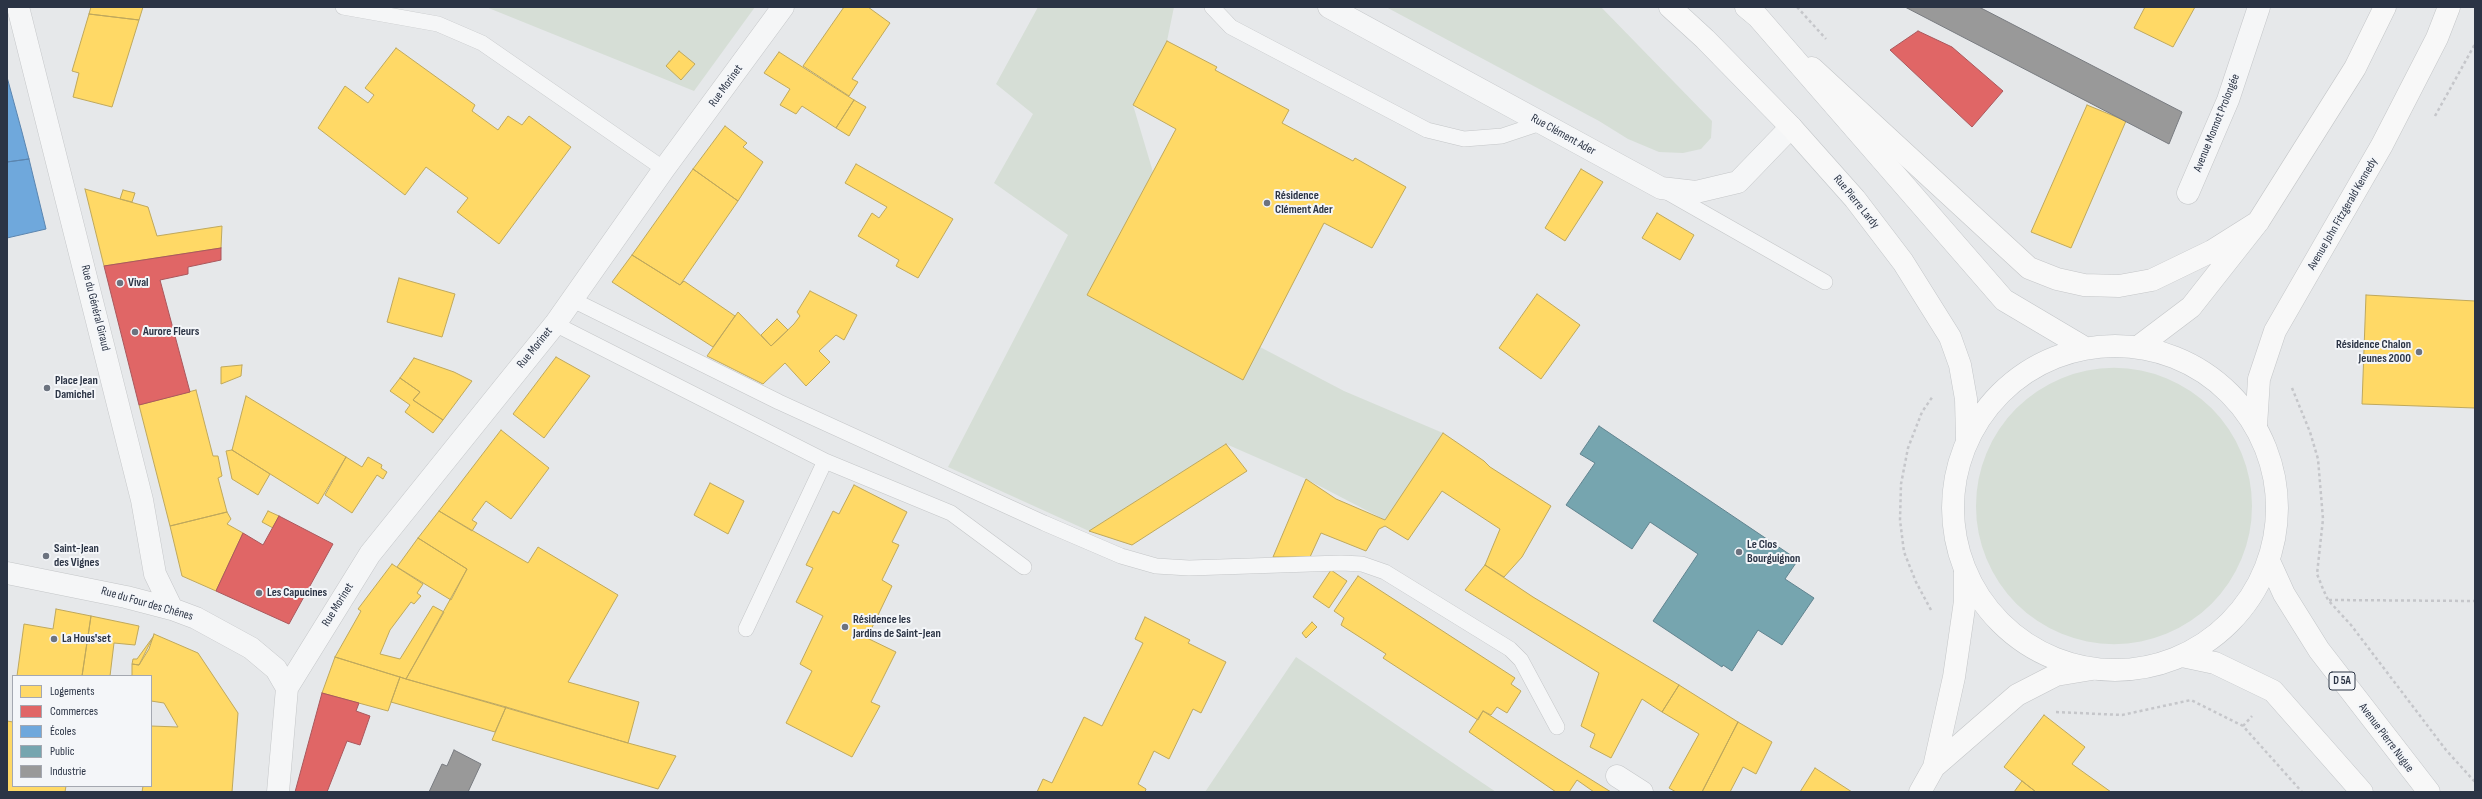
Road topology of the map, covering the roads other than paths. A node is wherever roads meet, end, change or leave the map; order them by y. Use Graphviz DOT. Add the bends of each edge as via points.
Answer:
graph roads {
  1 [pos="18,7"];
  2 [pos="343,7"];
  3 [pos="783,7"];
  4 [pos="1212,7"];
  5 [pos="1329,7"];
  6 [pos="1670,7"];
  7 [pos="2259,7"];
  8 [pos="2385,7"];
  9 [pos="2449,7"];
  10 [pos="1752,12"];
  11 [pos="1541,123"];
  12 [pos="1791,127"];
  13 [pos="664,169"];
  14 [pos="1661,188"];
  15 [pos="2188,193"];
  16 [pos="2258,222"];
  17 [pos="1825,282"];
  18 [pos="571,299"];
  19 [pos="555,324"];
  20 [pos="2138,347"];
  21 [pos="2085,348"];
  22 [pos="2256,426"];
  23 [pos="1967,439"];
  24 [pos="825,461"];
  25 [pos="2269,561"];
  26 [pos="1024,567"];
  27 [pos="1965,572"];
  28 [pos="7,573"];
  29 [pos="172,609"];
  30 [pos="746,629"];
  31 [pos="2182,656"];
  32 [pos="2092,669"];
  33 [pos="287,688"];
  34 [pos="1557,727"];
  35 [pos="1934,767"];
  36 [pos="1617,776"];
  37 [pos="278,792"];
  38 [pos="1642,792"];
  39 [pos="1920,792"];
  40 [pos="2362,792"];
  41 [pos="2428,792"];
  1 -- 29 [label="street, Rue du Général Giraud" via="142,500 155,574"];
  2 -- 13 [label="lane" via="438,24 482,43"];
  3 -- 13 [label="street, Rue Morinet"];
  4 -- 11 [label="lane" via="1231,27 1427,130 1464,139 1502,136"];
  5 -- 11 [label="street, Rue Clément Ader"];
  6 -- 12 [label="main road, Rue Pierre Lardy"];
  7 -- 15 [label="street, Avenue Monnot Prolongée" via="2228,100"];
  8 -- 16 [label="main road" via="2355,68"];
  9 -- 22 [label="main road, Avenue John Fitzgerald Kennedy" via="2437,38 2382,144 2275,331 2259,379"];
  10 -- 16 [label="main road" via="2029,268 2057,279 2084,285 2119,286 2152,280 2212,251"];
  10 -- 21 [label="main road" via="2004,300"];
  11 -- 14 [label="street, Rue Clément Ader"];
  12 -- 14 [label="street, Rue Clément Ader" via="1738,182 1696,192"];
  12 -- 23 [label="main road, Rue Pierre Lardy" via="1855,199 1898,255 1950,337 1960,365 1966,399"];
  13 -- 18 [label="street, Rue Morinet"];
  14 -- 17 [label="lane"];
  16 -- 20 [label="main road" via="2191,306"];
  18 -- 19 [label="street, Rue Morinet"];
  18 -- 34 [label="lane" via="780,402 1121,556 1156,566 1182,568 1341,563 1362,564 1385,572 1510,649 1521,660"];
  19 -- 24 [label="lane"];
  19 -- 33 [label="street, Rue Morinet" via="370,554"];
  20 -- 21 [label="main road"];
  20 -- 22 [label="main road" via="2178,358 2217,381"];
  21 -- 23 [label="main road" via="2055,357 2027,371 2003,390 1983,413"];
  22 -- 25 [label="main road" via="2266,447 2277,494 2277,524"];
  23 -- 27 [label="main road" via="1954,483 1953,520"];
  24 -- 26 [label="lane" via="952,513"];
  24 -- 30 [label="lane"];
  25 -- 31 [label="main road" via="2249,600 2220,632"];
  25 -- 41 [label="main road, Avenue Pierre Nugue / D 5A" via="2288,600 2319,650"];
  27 -- 32 [label="main road" via="1981,600 2003,626 2030,647 2060,661"];
  27 -- 35 [label="main road" via="1965,601 1954,677"];
  28 -- 29 [label="street, Rue du Four des Chênes" via="84,587"];
  29 -- 33 [label="street, Rue du Four des Chênes" via="220,629 251,648 276,669"];
  31 -- 32 [label="main road" via="2138,669"];
  31 -- 40 [label="main road" via="2215,663 2273,692"];
  32 -- 35 [label="main road" via="2056,676 2017,695"];
  33 -- 37 [label="street"];
  35 -- 39 [label="main road"];
  36 -- 38 [label="street"];
}
